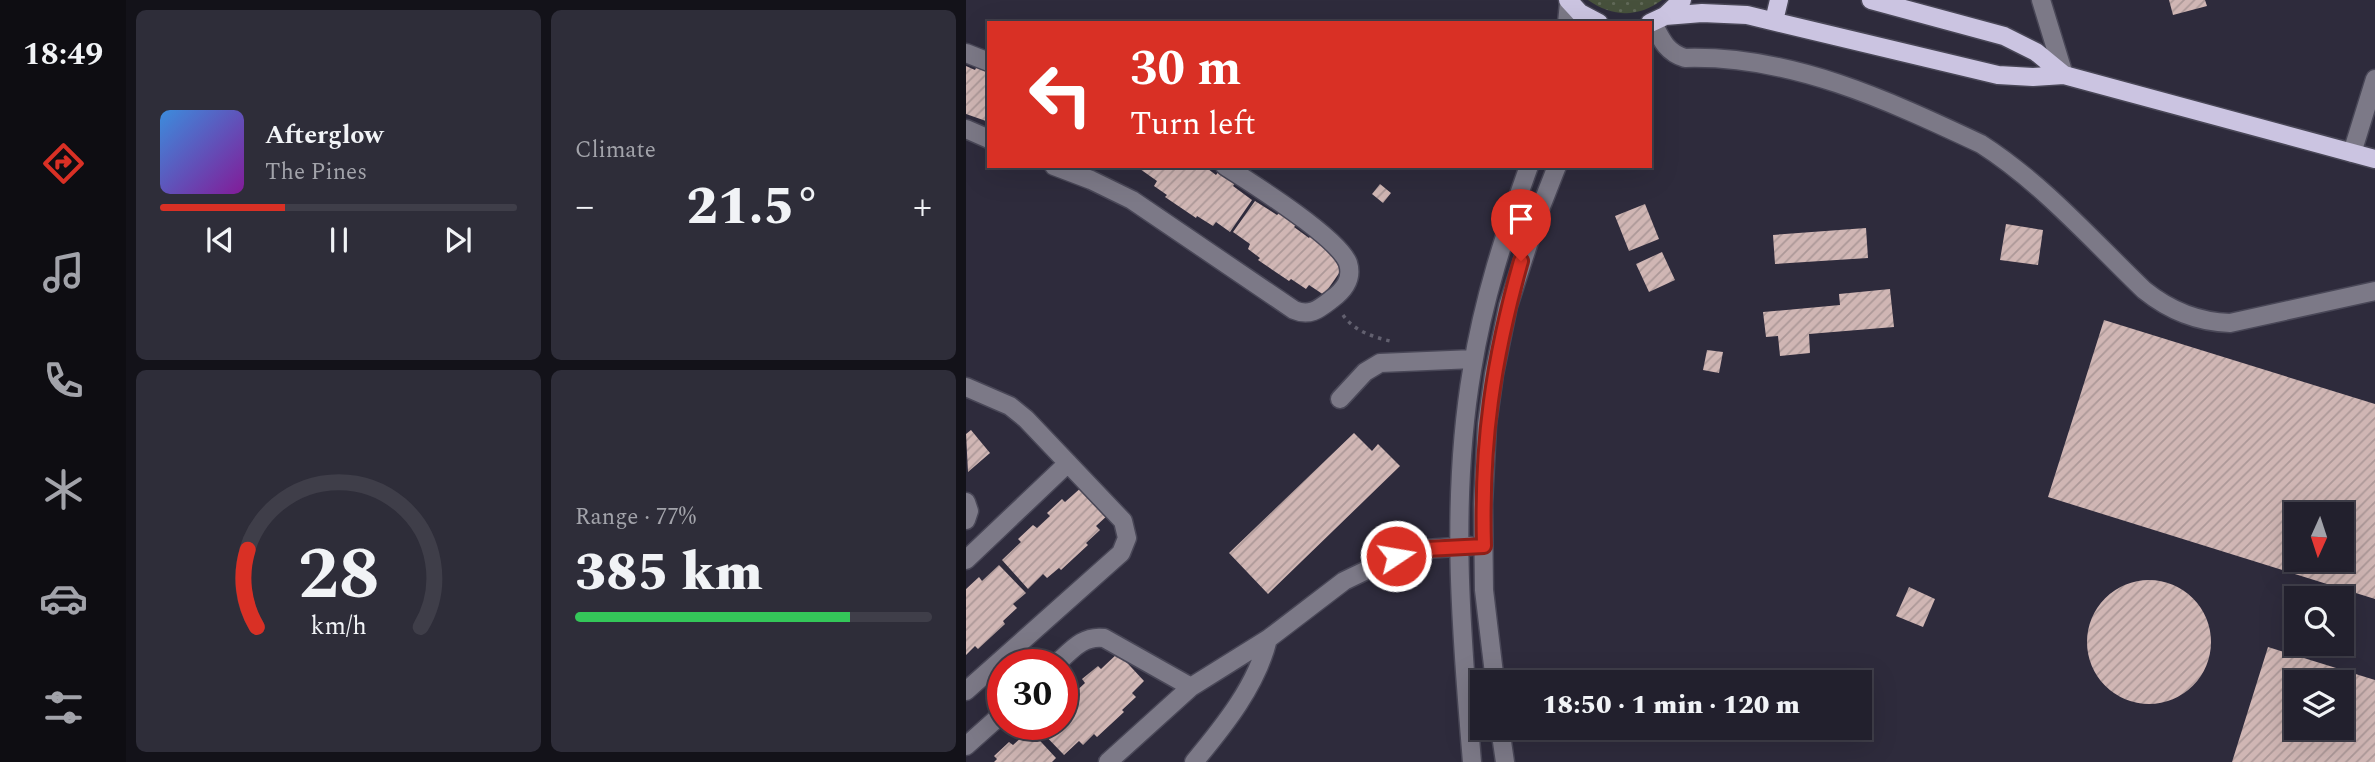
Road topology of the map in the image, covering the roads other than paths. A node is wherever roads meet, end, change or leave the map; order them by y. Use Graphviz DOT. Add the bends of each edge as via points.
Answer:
graph roads {
  1 [pos="1682,0"];
  2 [pos="1779,0"];
  3 [pos="1871,0"];
  4 [pos="2040,0"];
  5 [pos="1568,1"];
  6 [pos="1567,21"];
  7 [pos="1595,21"];
  8 [pos="1656,21"];
  9 [pos="1774,21"];
  10 [pos="966,53"];
  11 [pos="987,61"];
  12 [pos="2064,75"];
  13 [pos="2375,79"];
  14 [pos="966,130"];
  15 [pos="987,138"];
  16 [pos="2352,153"];
  17 [pos="2375,159"];
  18 [pos="1059,168"];
  19 [pos="1227,168"];
  20 [pos="1528,168"];
  21 [pos="1556,168"];
  22 [pos="2375,291"];
  23 [pos="1473,365"];
  24 [pos="1493,374"];
  25 [pos="966,387"];
  26 [pos="1340,399"];
  27 [pos="1462,453"];
  28 [pos="1484,453"];
  29 [pos="1068,463"];
  30 [pos="966,502"];
  31 [pos="966,520"];
  32 [pos="1484,546"];
  33 [pos="1459,547"];
  34 [pos="966,560"];
  35 [pos="1268,639"];
  36 [pos="1074,649"];
  37 [pos="1493,670"];
  38 [pos="1191,687"];
  39 [pos="966,691"];
  40 [pos="987,728"];
  41 [pos="1502,740"];
  42 [pos="966,747"];
  43 [pos="1108,762"];
  44 [pos="1194,762"];
  45 [pos="1472,762"];
  46 [pos="1505,762"];
  1 -- 8 [label="main road"];
  2 -- 9 [label="main road"];
  3 -- 12 [label="main road" via="2004,36 2036,52"];
  4 -- 12 [label="street"];
  5 -- 6 [label="street"];
  5 -- 7 [label="main road"];
  8 -- 9 [label="main road" via="1725,13"];
  8 -- 22 [label="street" via="1664,45 1677,55 1774,65 1832,80 1981,144 2034,183 2144,290 2186,316 2230,323"];
  9 -- 12 [label="main road" via="1998,75"];
  10 -- 11 [label="street"];
  12 -- 16 [label="main road"];
  13 -- 16 [label="street"];
  14 -- 15 [label="street"];
  16 -- 17 [label="main road"];
  18 -- 19 [label="street" via="1132,200 1294,310 1315,312 1341,292 1349,279 1349,265 1290,210"];
  20 -- 23 [label="street" via="1485,302"];
  21 -- 24 [label="street" via="1521,261"];
  23 -- 24 [label="street"];
  23 -- 26 [label="street" via="1380,363 1364,372"];
  23 -- 27 [label="street"];
  24 -- 28 [label="street"];
  25 -- 29 [label="street" via="1010,406"];
  27 -- 28 [label="street"];
  27 -- 33 [label="street"];
  28 -- 32 [label="street"];
  29 -- 34 [label="street"];
  29 -- 39 [label="street" via="1123,521 1125,546"];
  30 -- 31 [label="street"];
  32 -- 33 [label="street"];
  32 -- 37 [label="street"];
  33 -- 35 [label="street" via="1426,549 1370,567 1326,593"];
  33 -- 45 [label="street"];
  35 -- 38 [label="street"];
  35 -- 44 [label="street" via="1261,666"];
  36 -- 38 [label="street" via="1084,640 1104,638"];
  38 -- 43 [label="street"];
  40 -- 42 [label="street"];
  41 -- 46 [label="street"];
}
